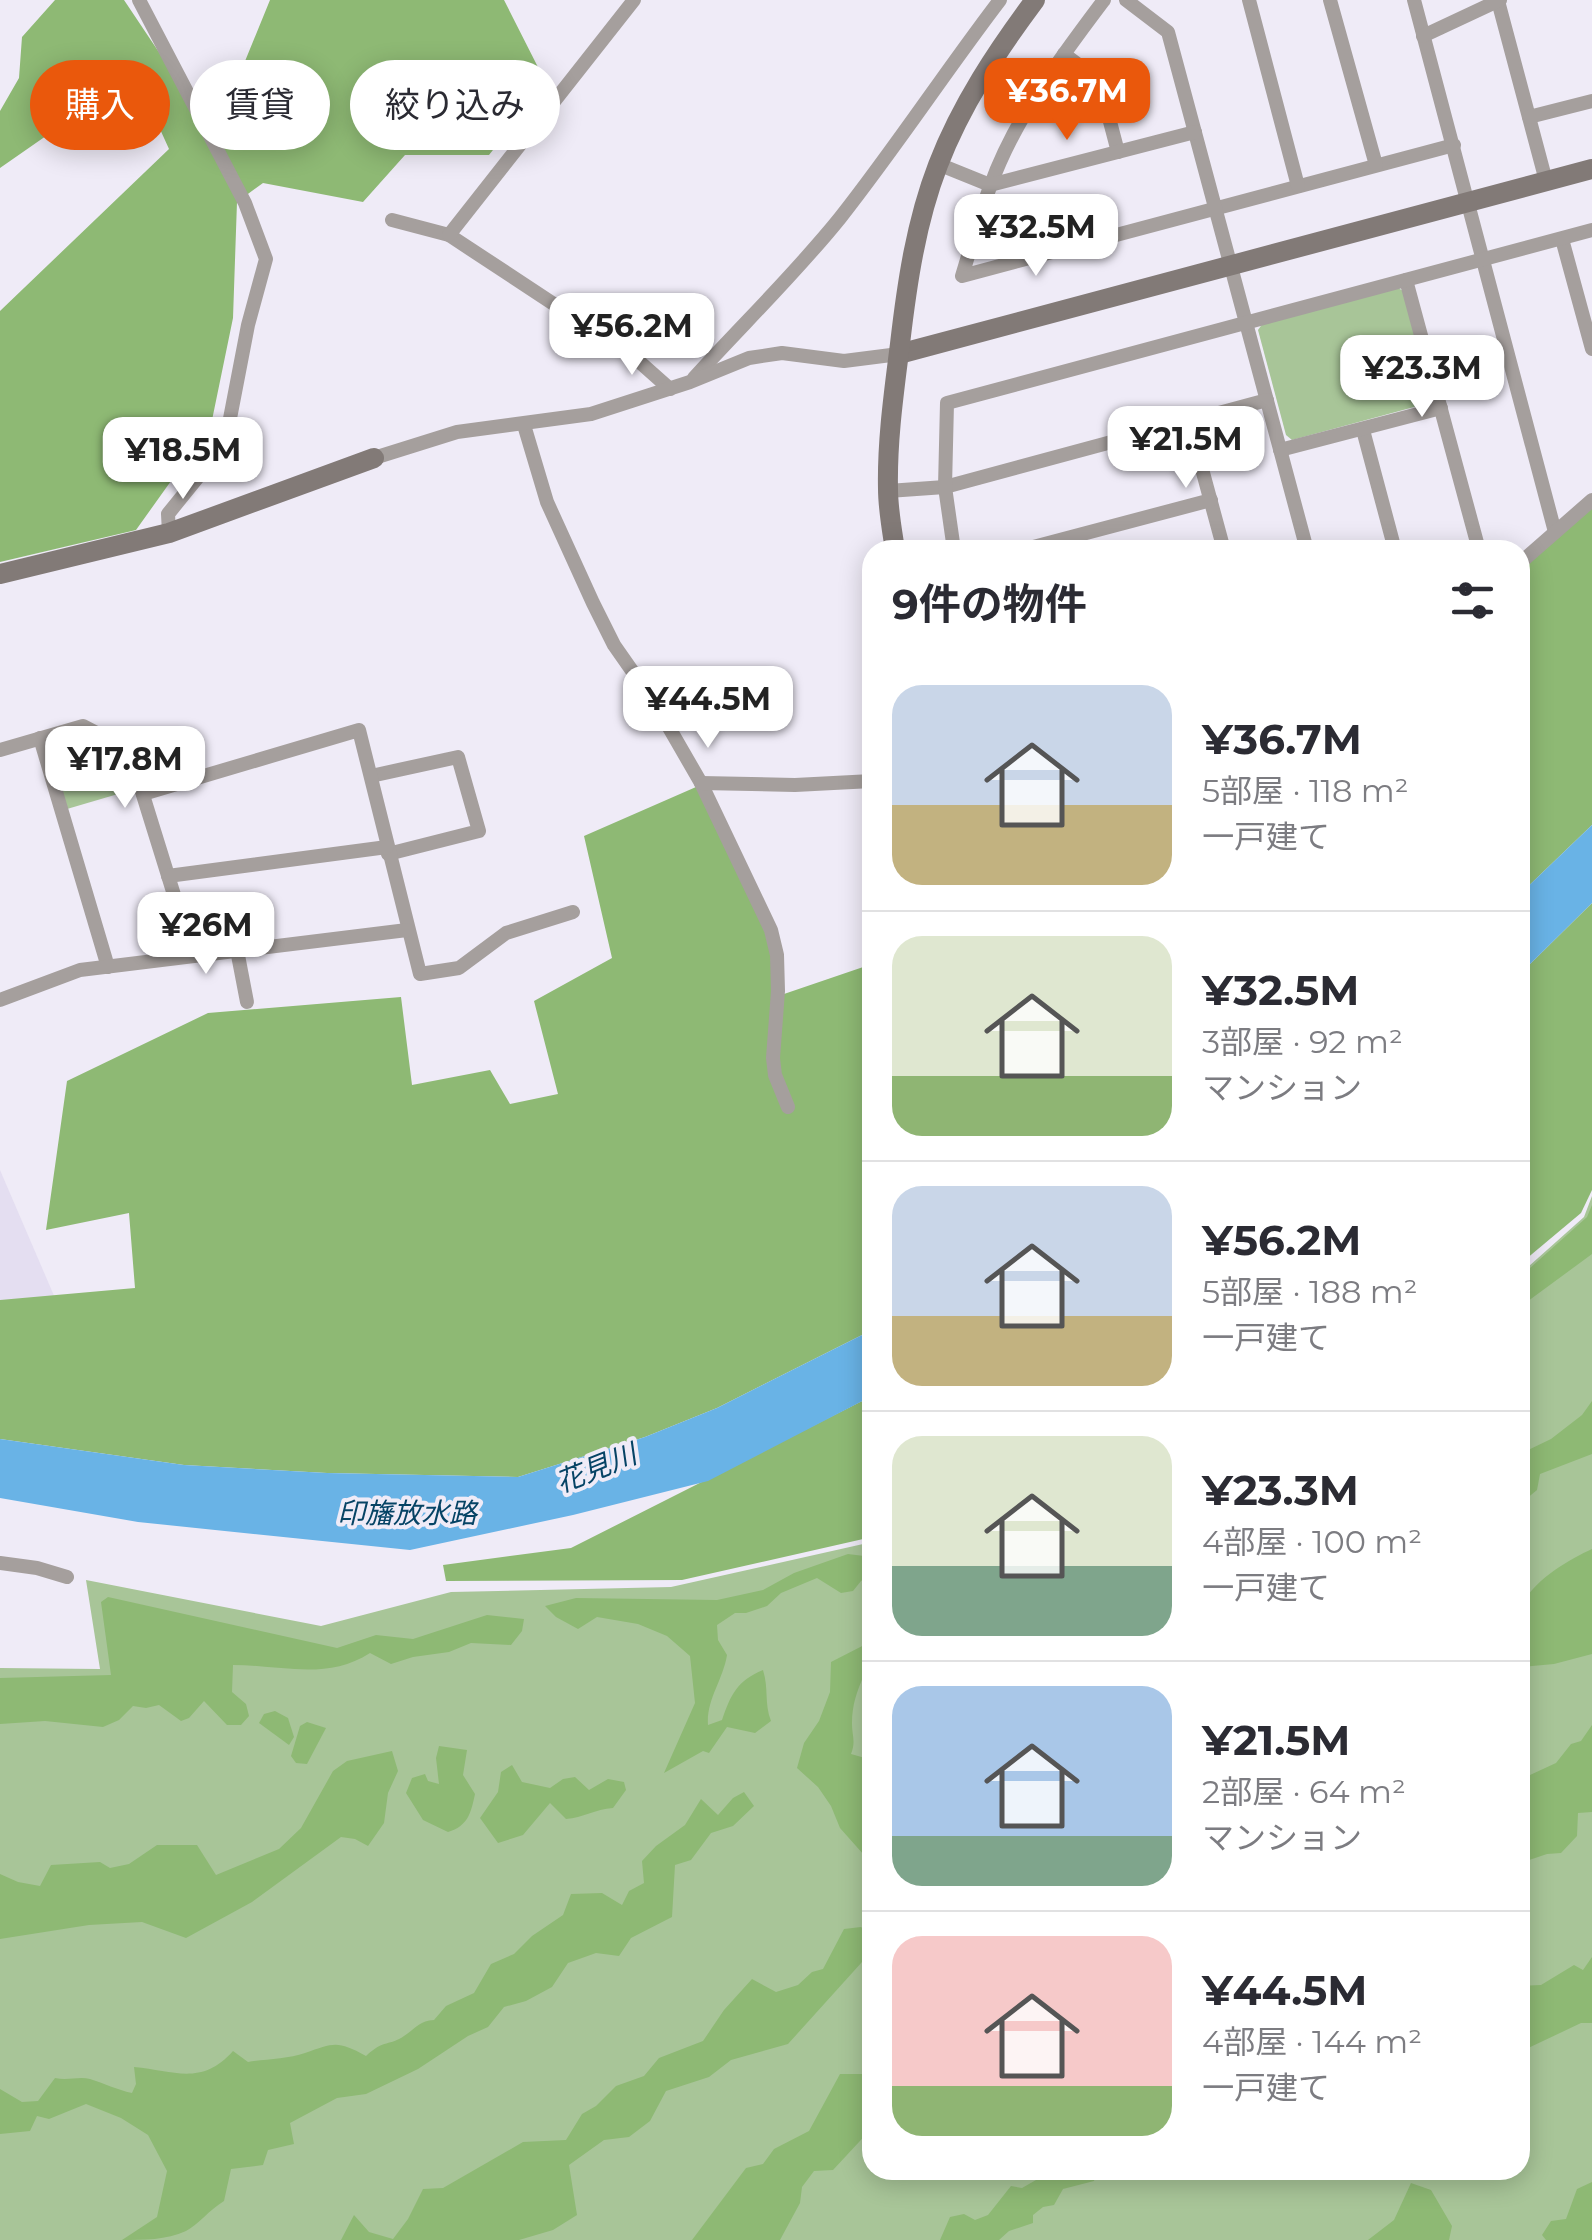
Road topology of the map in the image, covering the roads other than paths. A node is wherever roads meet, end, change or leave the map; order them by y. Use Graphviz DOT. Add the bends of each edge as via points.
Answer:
graph roads {
  1 [pos="139,0"];
  2 [pos="634,0"];
  3 [pos="1000,0"];
  4 [pos="1035,0"];
  5 [pos="1104,0"];
  6 [pos="1126,0"];
  7 [pos="1248,0"];
  8 [pos="1330,0"];
  9 [pos="1414,0"];
  10 [pos="1499,0"];
  11 [pos="1423,36"];
  12 [pos="1064,54"];
  13 [pos="1592,101"];
  14 [pos="1529,117"];
  15 [pos="1195,132"];
  16 [pos="1454,145"];
  17 [pos="1118,152"];
  18 [pos="938,164"];
  19 [pos="1376,165"];
  20 [pos="1592,169"];
  21 [pos="1546,182"];
  22 [pos="990,185"];
  23 [pos="1298,186"];
  24 [pos="1469,202"];
  25 [pos="1216,208"];
  26 [pos="392,220"];
  27 [pos="1592,230"];
  28 [pos="449,235"];
  29 [pos="1562,238"];
  30 [pos="1484,260"];
  31 [pos="1231,266"];
  32 [pos="1406,280"];
  33 [pos="1246,322"];
  34 [pos="1592,350"];
  35 [pos="898,354"];
  36 [pos="690,382"];
  37 [pos="670,389"];
  38 [pos="1267,400"];
  39 [pos="1441,408"];
  40 [pos="1188,421"];
  41 [pos="524,425"];
  42 [pos="1362,430"];
  43 [pos="1280,450"];
  44 [pos="374,458"];
  45 [pos="945,487"];
  46 [pos="888,492"];
  47 [pos="1211,500"];
  48 [pos="1592,500"];
  49 [pos="1555,532"];
  50 [pos="170,533"];
  51 [pos="894,540"];
  52 [pos="953,540"];
  53 [pos="1060,540"];
  54 [pos="1221,540"];
  55 [pos="1304,540"];
  56 [pos="1392,540"];
  57 [pos="1476,540"];
  58 [pos="1530,553"];
  59 [pos="0,574"];
  60 [pos="40,738"];
  61 [pos="0,750"];
  62 [pos="370,776"];
  63 [pos="701,782"];
  64 [pos="862,782"];
  65 [pos="142,794"];
  66 [pos="388,850"];
  67 [pos="168,876"];
  68 [pos="573,912"];
  69 [pos="407,930"];
  70 [pos="237,950"];
  71 [pos="193,956"];
  72 [pos="108,968"];
  73 [pos="0,1000"];
  74 [pos="248,1002"];
  75 [pos="788,1107"];
  76 [pos="0,1563"];
  77 [pos="67,1577"];
  1 -- 50 [label="street" via="245,203 266,258 226,434 168,514"];
  2 -- 28 [label="street"];
  3 -- 36 [label="street" via="837,222"];
  4 -- 18 [label="street" via="984,73"];
  5 -- 12 [label="street"];
  6 -- 15 [label="street" via="1168,32"];
  7 -- 23 [label="street"];
  8 -- 19 [label="street"];
  9 -- 11 [label="street"];
  10 -- 11 [label="street"];
  10 -- 14 [label="street"];
  11 -- 16 [label="street"];
  12 -- 17 [label="street" via="1098,80"];
  12 -- 22 [label="street"];
  13 -- 14 [label="street"];
  14 -- 21 [label="street"];
  15 -- 17 [label="street"];
  15 -- 25 [label="street"];
  16 -- 19 [label="street"];
  16 -- 24 [label="street"];
  17 -- 22 [label="street"];
  18 -- 22 [label="street"];
  18 -- 35 [label="street" via="907,283"];
  19 -- 23 [label="street"];
  20 -- 21 [label="street"];
  21 -- 24 [label="street"];
  22 -- 25 [label="street" via="962,276"];
  23 -- 25 [label="street"];
  24 -- 30 [label="street"];
  24 -- 31 [label="street"];
  25 -- 31 [label="street"];
  26 -- 28 [label="street"];
  27 -- 29 [label="street"];
  28 -- 37 [label="street" via="634,356"];
  29 -- 30 [label="street"];
  29 -- 34 [label="street"];
  30 -- 32 [label="street"];
  30 -- 49 [label="street"];
  31 -- 33 [label="street"];
  31 -- 35 [label="street"];
  32 -- 33 [label="street"];
  32 -- 39 [label="street"];
  33 -- 38 [label="street"];
  33 -- 45 [label="street" via="947,402"];
  35 -- 36 [label="street" via="844,361 782,353 749,358"];
  35 -- 46 [label="street"];
  36 -- 37 [label="street"];
  37 -- 41 [label="street" via="591,414"];
  38 -- 40 [label="street"];
  38 -- 43 [label="street"];
  39 -- 42 [label="street"];
  39 -- 57 [label="street"];
  40 -- 45 [label="street"];
  40 -- 47 [label="street"];
  41 -- 44 [label="street" via="457,432"];
  41 -- 63 [label="street" via="547,502 607,630"];
  42 -- 43 [label="street"];
  42 -- 56 [label="street"];
  43 -- 55 [label="street"];
  44 -- 50 [label="street"];
  45 -- 46 [label="street"];
  45 -- 52 [label="street"];
  46 -- 51 [label="street"];
  47 -- 53 [label="street"];
  47 -- 54 [label="street"];
  48 -- 49 [label="street"];
  49 -- 58 [label="street"];
  50 -- 59 [label="street"];
  60 -- 61 [label="street"];
  60 -- 65 [label="street" via="83,726 129,750"];
  60 -- 72 [label="street"];
  62 -- 65 [label="street" via="359,730"];
  62 -- 66 [label="street"];
  62 -- 66 [label="street" via="458,757 479,831"];
  63 -- 64 [label="street"];
  63 -- 75 [label="street" via="771,930 778,991 773,1058"];
  65 -- 67 [label="street"];
  66 -- 67 [label="street"];
  66 -- 69 [label="street"];
  67 -- 71 [label="street"];
  68 -- 69 [label="street" via="506,934 459,968 420,974"];
  69 -- 70 [label="street"];
  70 -- 71 [label="street"];
  70 -- 74 [label="street"];
  71 -- 72 [label="street"];
  72 -- 73 [label="street" via="80,970"];
  76 -- 77 [label="street"];
}
